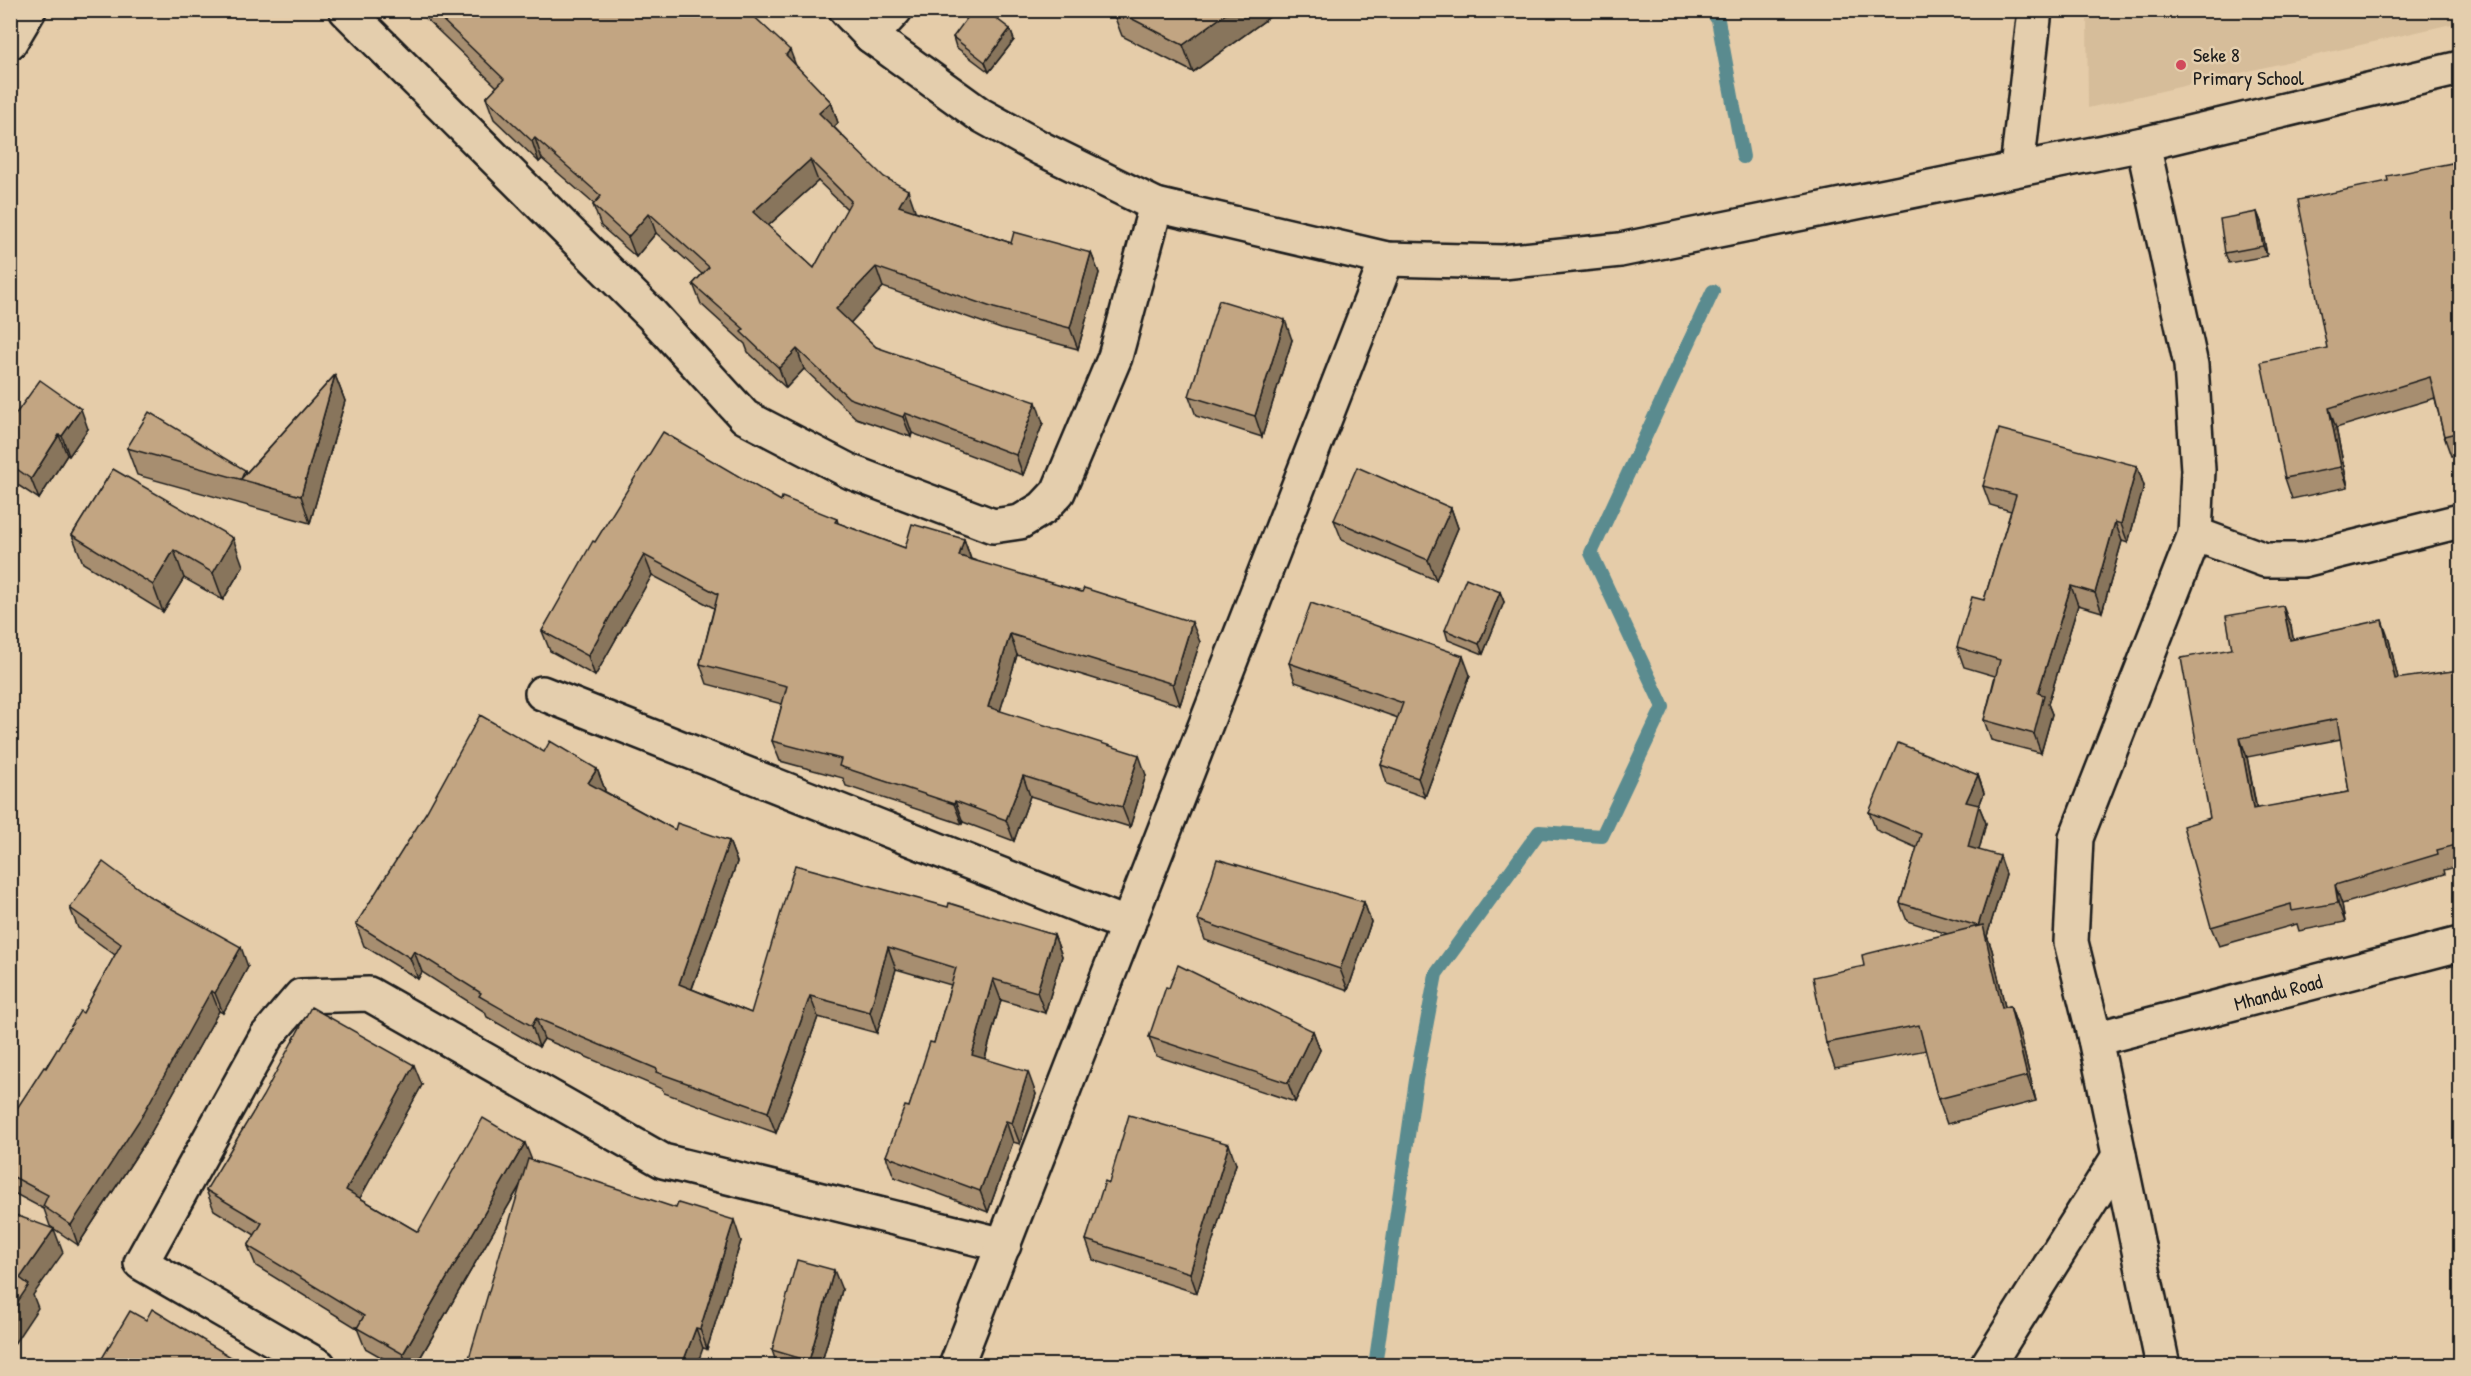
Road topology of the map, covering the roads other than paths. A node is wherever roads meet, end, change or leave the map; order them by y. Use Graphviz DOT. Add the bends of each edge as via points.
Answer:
graph roads {
  1 [pos="29,10"];
  2 [pos="346,10"];
  3 [pos="846,10"];
  4 [pos="895,10"];
  5 [pos="2035,10"];
  6 [pos="872,36"];
  7 [pos="10,42"];
  8 [pos="2460,68"];
  9 [pos="2143,144"];
  10 [pos="2017,169"];
  11 [pos="1156,205"];
  12 [pos="1387,259"];
  13 [pos="2460,521"];
  14 [pos="2195,534"];
  15 [pos="542,693"];
  16 [pos="1128,925"];
  17 [pos="2460,944"];
  18 [pos="2095,1039"];
  19 [pos="2119,1156"];
  20 [pos="1005,1245"];
  21 [pos="320,1365"];
  22 [pos="956,1365"];
  23 [pos="1987,1365"];
  24 [pos="2163,1365"];
  1 -- 7 [label="street"];
  2 -- 11 [label="street" via="651,314 745,417 851,472 993,526 1020,522 1043,508 1058,492 1115,357"];
  3 -- 6 [label="street"];
  4 -- 6 [label="street"];
  5 -- 10 [label="street"];
  6 -- 11 [label="street" via="979,114"];
  8 -- 9 [label="street"];
  9 -- 10 [label="street"];
  9 -- 14 [label="street" via="2191,365 2198,470"];
  10 -- 12 [label="street" via="1620,250 1503,262"];
  11 -- 12 [label="street"];
  12 -- 16 [label="street"];
  13 -- 14 [label="street" via="2303,560 2265,560"];
  14 -- 18 [label="street" via="2076,838 2071,942"];
  15 -- 16 [label="street"];
  16 -- 20 [label="street"];
  17 -- 18 [label="street, Mhandu Road"];
  18 -- 19 [label="street"];
  19 -- 23 [label="street"];
  19 -- 24 [label="street"];
  20 -- 21 [label="street" via="663,1161 369,994 301,996 266,1037 141,1263"];
  20 -- 22 [label="street"];
}
